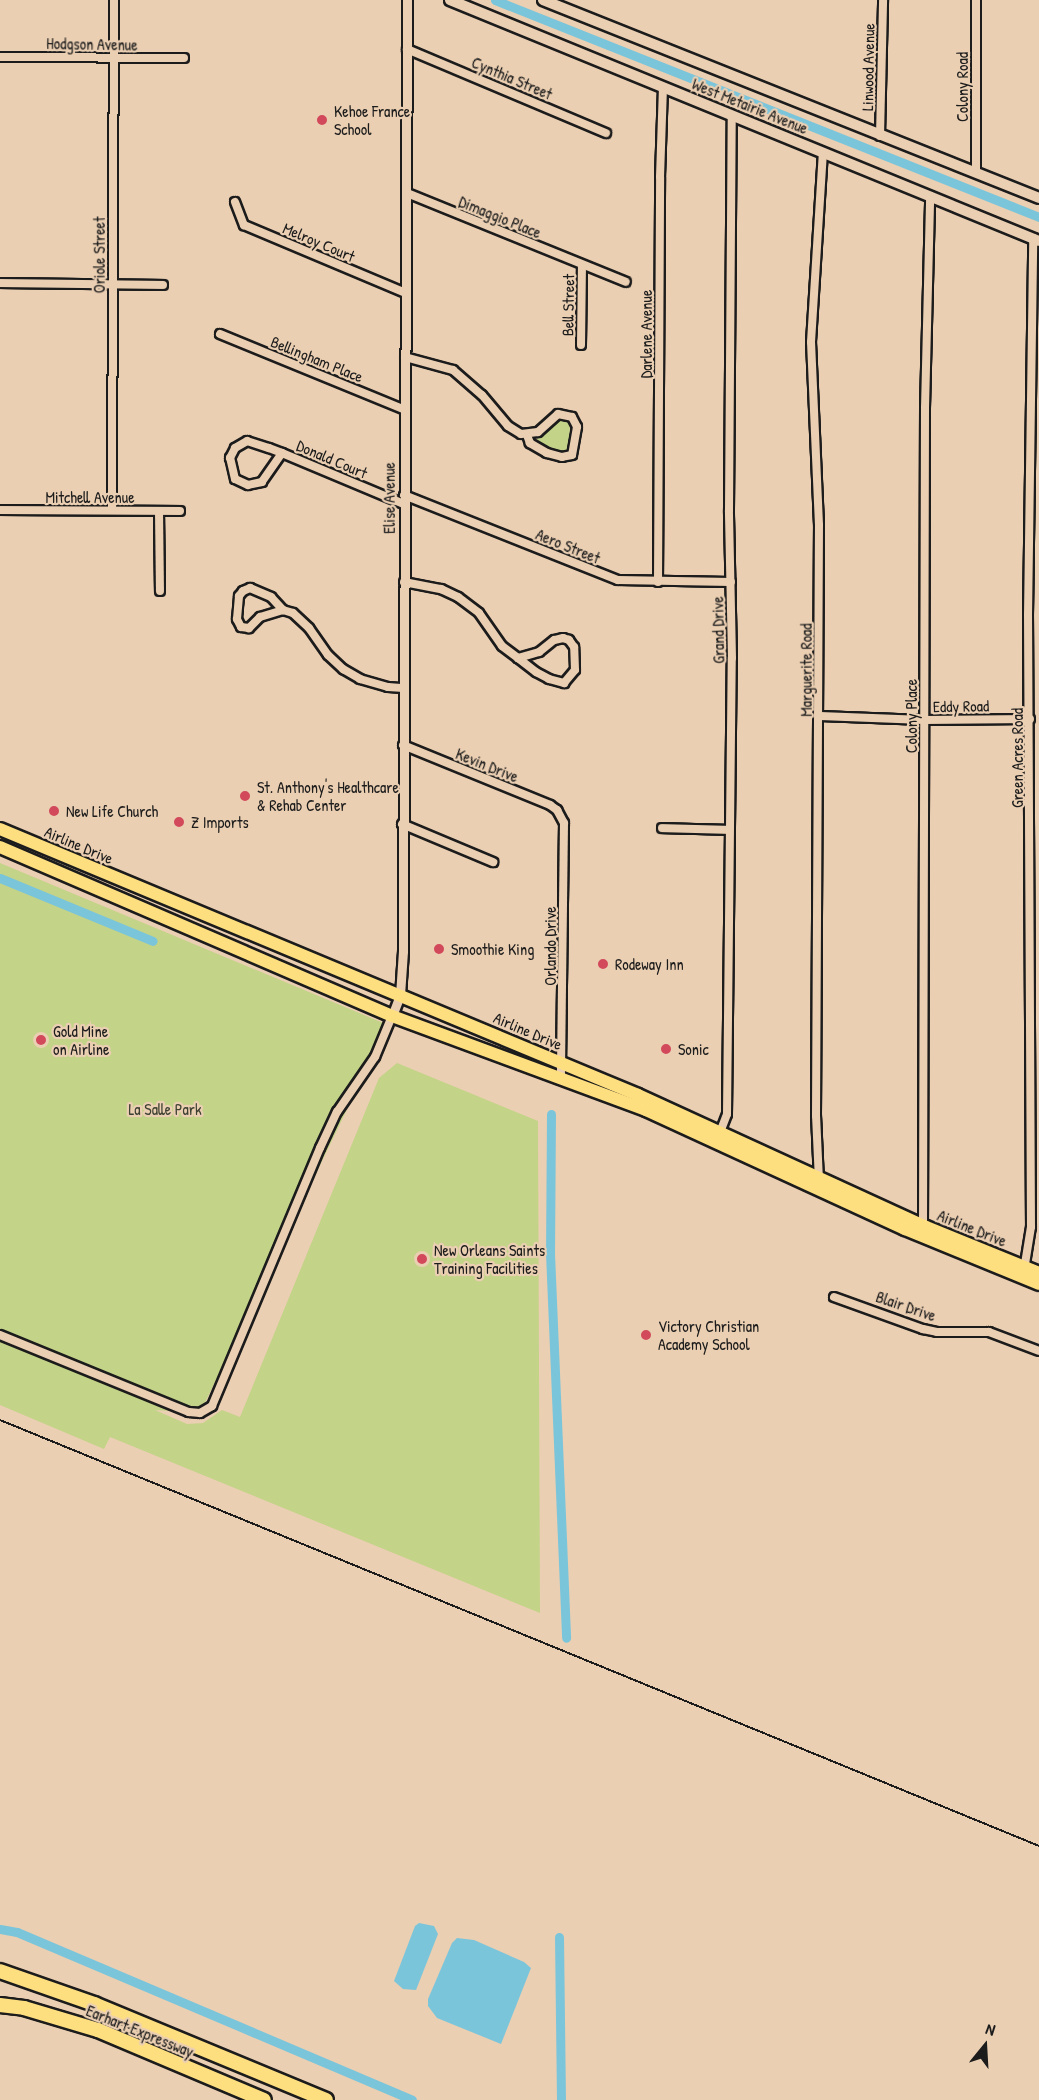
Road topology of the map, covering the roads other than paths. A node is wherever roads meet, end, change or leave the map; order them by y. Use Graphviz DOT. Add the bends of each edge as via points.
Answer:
graph roads {
  1 [pos="114,0"];
  2 [pos="407,0"];
  3 [pos="450,0"];
  4 [pos="543,0"];
  5 [pos="883,0"];
  6 [pos="976,0"];
  7 [pos="407,49"];
  8 [pos="0,57"];
  9 [pos="113,58"];
  10 [pos="184,58"];
  11 [pos="663,87"];
  12 [pos="732,115"];
  13 [pos="606,133"];
  14 [pos="880,136"];
  15 [pos="823,152"];
  16 [pos="976,173"];
  17 [pos="407,193"];
  18 [pos="930,196"];
  19 [pos="1039,198"];
  20 [pos="235,202"];
  21 [pos="1036,240"];
  22 [pos="582,265"];
  23 [pos="626,282"];
  24 [pos="0,283"];
  25 [pos="112,284"];
  26 [pos="163,285"];
  27 [pos="406,293"];
  28 [pos="220,334"];
  29 [pos="581,345"];
  30 [pos="405,357"];
  31 [pos="405,410"];
  32 [pos="527,435"];
  33 [pos="282,453"];
  34 [pos="404,499"];
  35 [pos="0,510"];
  36 [pos="112,510"];
  37 [pos="159,511"];
  38 [pos="180,511"];
  39 [pos="404,582"];
  40 [pos="658,582"];
  41 [pos="731,582"];
  42 [pos="160,591"];
  43 [pos="283,610"];
  44 [pos="518,658"];
  45 [pos="404,688"];
  46 [pos="820,716"];
  47 [pos="1030,719"];
  48 [pos="924,720"];
  49 [pos="403,746"];
  50 [pos="559,813"];
  51 [pos="402,824"];
  52 [pos="662,828"];
  53 [pos="0,829"];
  54 [pos="729,830"];
  55 [pos="0,847"];
  56 [pos="493,862"];
  57 [pos="191,909"];
  58 [pos="183,926"];
  59 [pos="400,995"];
  60 [pos="392,1016"];
  61 [pos="562,1063"];
  62 [pos="561,1080"];
  63 [pos="718,1138"];
  64 [pos="818,1184"];
  65 [pos="922,1231"];
  66 [pos="1024,1272"];
  67 [pos="1039,1273"];
  68 [pos="1039,1284"];
  69 [pos="834,1297"];
  70 [pos="0,1335"];
  71 [pos="1039,1351"];
  72 [pos="0,1971"];
  73 [pos="0,2005"];
  74 [pos="264,2100"];
  75 [pos="326,2100"];
  1 -- 9 [label="street, Oriole Street"];
  2 -- 7 [label="street, Elise Avenue"];
  3 -- 11 [label="main road, West Metairie Avenue"];
  4 -- 14 [label="main road, West Metairie Avenue"];
  5 -- 14 [label="street, Linwood Avenue"];
  6 -- 16 [label="street, Colony Road"];
  7 -- 13 [label="street, Cynthia Street"];
  7 -- 17 [label="street, Elise Avenue"];
  8 -- 9 [label="street, Hodgson Avenue"];
  9 -- 10 [label="street, Hodgson Avenue"];
  9 -- 25 [label="street, Oriole Street"];
  11 -- 12 [label="main road, West Metairie Avenue"];
  11 -- 40 [label="street, Darlene Avenue"];
  12 -- 15 [label="main road, West Metairie Avenue"];
  12 -- 41 [label="street, Grand Drive"];
  14 -- 16 [label="main road, West Metairie Avenue"];
  15 -- 18 [label="main road, West Metairie Avenue"];
  15 -- 46 [label="street, Marguerite Road" via="811,342 819,525"];
  16 -- 19 [label="main road, West Metairie Avenue"];
  17 -- 22 [label="street, Dimaggio Place"];
  17 -- 27 [label="street, Elise Avenue"];
  18 -- 21 [label="main road, West Metairie Avenue"];
  18 -- 48 [label="street, Colony Place"];
  20 -- 27 [label="street, Melroy Court" via="244,225"];
  21 -- 47 [label="street, Green Acres Road" via="1028,615"];
  22 -- 23 [label="street, Dimaggio Place"];
  22 -- 29 [label="street, Bell Street"];
  24 -- 25 [label="street"];
  25 -- 26 [label="street"];
  25 -- 36 [label="street, Oriole Street"];
  27 -- 30 [label="street, Elise Avenue"];
  28 -- 31 [label="street, Bellingham Place"];
  30 -- 31 [label="street, Elise Avenue"];
  30 -- 32 [label="street" via="453,370 482,395 508,426"];
  31 -- 34 [label="street, Elise Avenue"];
  32 -- 32 [label="street" via="530,443 562,457 572,455 577,427 572,417 558,414 538,432"];
  33 -- 33 [label="street, Donald Court" via="247,441 235,448 230,458 236,479 248,485 262,482"];
  33 -- 34 [label="street, Donald Court"];
  34 -- 39 [label="street, Elise Avenue"];
  34 -- 40 [label="street, Aero Street" via="618,580"];
  35 -- 36 [label="street, Mitchell Avenue"];
  36 -- 37 [label="street, Mitchell Avenue"];
  37 -- 38 [label="street, Mitchell Avenue"];
  37 -- 42 [label="street"];
  39 -- 44 [label="street" via="441,589 458,597 479,613 502,646"];
  39 -- 45 [label="street, Elise Avenue"];
  40 -- 41 [label="street, Aero Street"];
  41 -- 54 [label="street, Grand Drive"];
  43 -- 43 [label="street" via="271,597 250,588 239,596 237,619 241,627 249,628 270,612"];
  43 -- 45 [label="street" via="293,613 309,628 343,669 360,679"];
  44 -- 44 [label="street" via="539,652 563,638 574,647 575,670 564,683 549,679"];
  45 -- 49 [label="street, Elise Avenue"];
  46 -- 48 [label="street, Eddy Road"];
  46 -- 64 [label="street, Marguerite Road"];
  47 -- 48 [label="street, Eddy Road"];
  47 -- 66 [label="street, Green Acres Road" via="1031,1227"];
  48 -- 65 [label="street, Colony Place"];
  49 -- 50 [label="street, Kevin Drive" via="550,805"];
  49 -- 51 [label="street, Elise Avenue"];
  50 -- 61 [label="street, Orlando Drive" via="564,823"];
  51 -- 56 [label="street"];
  51 -- 59 [label="street, Elise Avenue"];
  52 -- 54 [label="street"];
  53 -- 57 [label="highway, Airline Drive"];
  54 -- 63 [label="street, Grand Drive" via="727,1114"];
  55 -- 58 [label="highway, Airline Drive"];
  57 -- 58 [label="highway"];
  57 -- 59 [label="highway, Airline Drive"];
  58 -- 60 [label="highway, Airline Drive"];
  59 -- 60 [label="street, Elise Avenue"];
  59 -- 61 [label="highway, Airline Drive"];
  60 -- 62 [label="highway, Airline Drive"];
  60 -- 70 [label="street" via="375,1057 337,1112 320,1148 212,1406 200,1413 189,1412"];
  61 -- 62 [label="street, Orlando Drive"];
  61 -- 63 [label="highway, Airline Drive"];
  62 -- 63 [label="highway, Airline Drive"];
  63 -- 64 [label="highway, Airline Drive"];
  64 -- 65 [label="highway, Airline Drive"];
  65 -- 66 [label="highway, Airline Drive"];
  66 -- 67 [label="highway, Airline Drive"];
  66 -- 68 [label="highway, Airline Drive"];
  69 -- 71 [label="street, Blair Drive" via="923,1329 990,1332"];
  72 -- 75 [label="highway, Earhart Expressway" via="94,2004"];
  73 -- 74 [label="highway, Earhart Expressway" via="24,2008 98,2030"];
}
